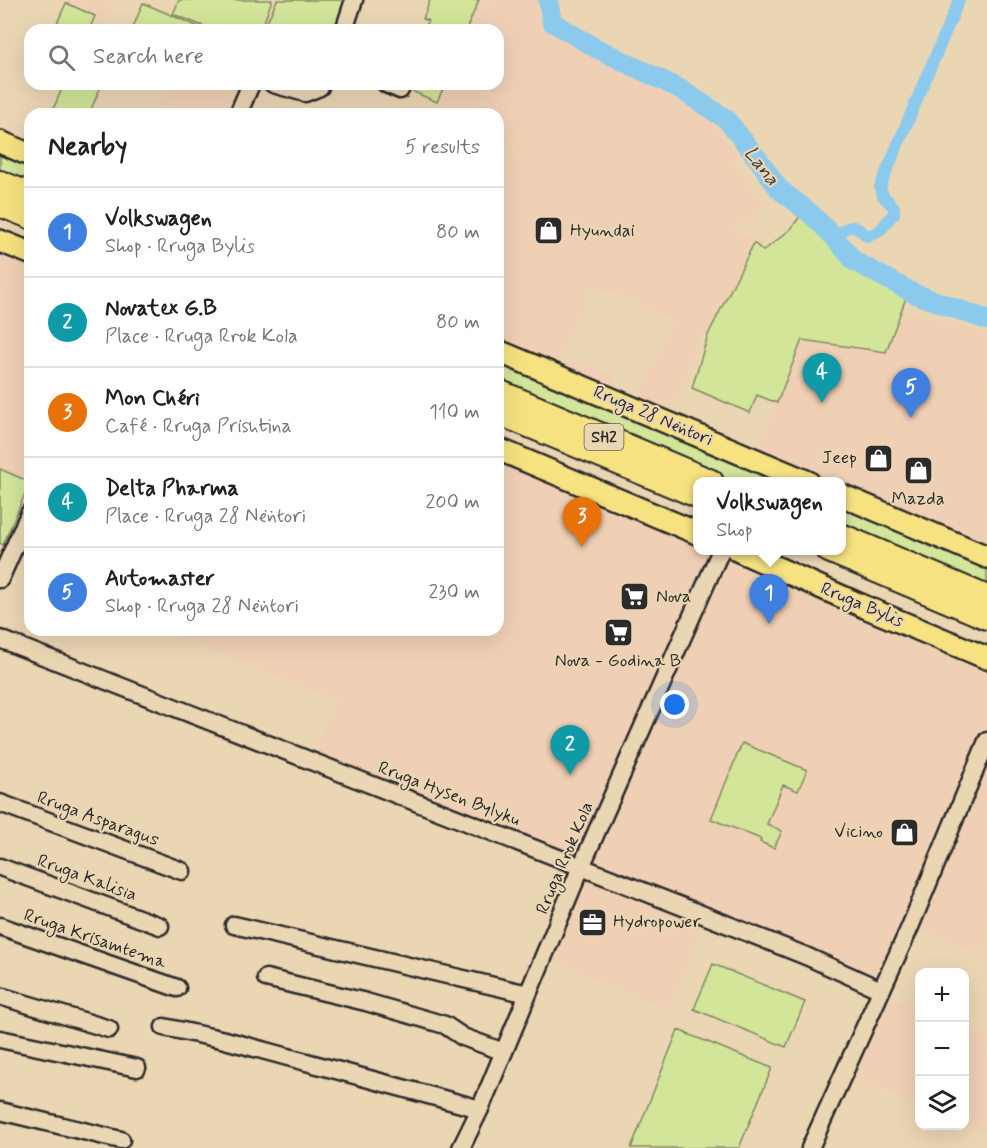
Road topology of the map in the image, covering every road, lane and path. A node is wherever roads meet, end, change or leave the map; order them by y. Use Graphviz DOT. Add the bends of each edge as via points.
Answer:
graph roads {
  1 [pos="354,0"];
  2 [pos="346,24"];
  3 [pos="248,90"];
  4 [pos="294,90"];
  5 [pos="312,90"];
  6 [pos="241,108"];
  7 [pos="0,142"];
  8 [pos="24,152"];
  9 [pos="0,183"];
  10 [pos="24,193"];
  11 [pos="0,204"];
  12 [pos="24,214"];
  13 [pos="0,241"];
  14 [pos="24,251"];
  15 [pos="504,354"];
  16 [pos="504,395"];
  17 [pos="504,415"];
  18 [pos="504,452"];
  19 [pos="699,477"];
  20 [pos="796,477"];
  21 [pos="693,493"];
  22 [pos="846,497"];
  23 [pos="24,525"];
  24 [pos="693,531"];
  25 [pos="846,538"];
  26 [pos="719,555"];
  27 [pos="748,555"];
  28 [pos="841,555"];
  29 [pos="987,557"];
  30 [pos="0,579"];
  31 [pos="987,598"];
  32 [pos="987,617"];
  33 [pos="0,639"];
  34 [pos="987,658"];
  35 [pos="987,741"];
  36 [pos="0,803"];
  37 [pos="0,867"];
  38 [pos="582,867"];
  39 [pos="182,871"];
  40 [pos="234,925"];
  41 [pos="0,926"];
  42 [pos="160,926"];
  43 [pos="266,978"];
  44 [pos="177,988"];
  45 [pos="881,990"];
  46 [pos="528,994"];
  47 [pos="0,996"];
  48 [pos="164,1027"];
  49 [pos="109,1029"];
  50 [pos="0,1039"];
  51 [pos="504,1052"];
  52 [pos="137,1068"];
  53 [pos="480,1109"];
  54 [pos="0,1111"];
  55 [pos="121,1140"];
  56 [pos="461,1148"];
  57 [pos="810,1148"];
  1 -- 2 [label="street"];
  3 -- 6 [label="street"];
  4 -- 5 [label="street" via="305,93"];
  7 -- 8 [label="main road"];
  9 -- 10 [label="highway"];
  11 -- 12 [label="highway"];
  13 -- 14 [label="main road"];
  15 -- 20 [label="main road, Rruga 28 Nëntori"];
  16 -- 19 [label="highway, SH2"];
  17 -- 21 [label="highway, SH2"];
  18 -- 24 [label="main road"];
  22 -- 29 [label="main road"];
  23 -- 30 [label="street"];
  25 -- 31 [label="highway"];
  26 -- 38 [label="street, Rruga Rrok Kola"];
  27 -- 34 [label="main road, Rruga Bylis"];
  28 -- 32 [label="highway"];
  33 -- 38 [label="street, Rruga Hysen Bylyku"];
  35 -- 45 [label="street"];
  36 -- 39 [label="street, Rruga Asparagus"];
  37 -- 42 [label="street, Rruga Kalisia"];
  38 -- 45 [label="street, Rruga Hysen Bylyku"];
  38 -- 46 [label="street, Rruga Rrok Kola"];
  40 -- 46 [label="street"];
  41 -- 44 [label="street, Rruga Krisamtema"];
  43 -- 51 [label="street" via="445,1025 463,1037"];
  45 -- 57 [label="street"];
  46 -- 51 [label="street, Rruga Rrok Kola"];
  47 -- 49 [label="street"];
  48 -- 53 [label="street"];
  50 -- 52 [label="street"];
  51 -- 53 [label="street, Rruga Rrok Kola"];
  53 -- 56 [label="street, Rruga Rrok Kola"];
  54 -- 55 [label="street"];
}
